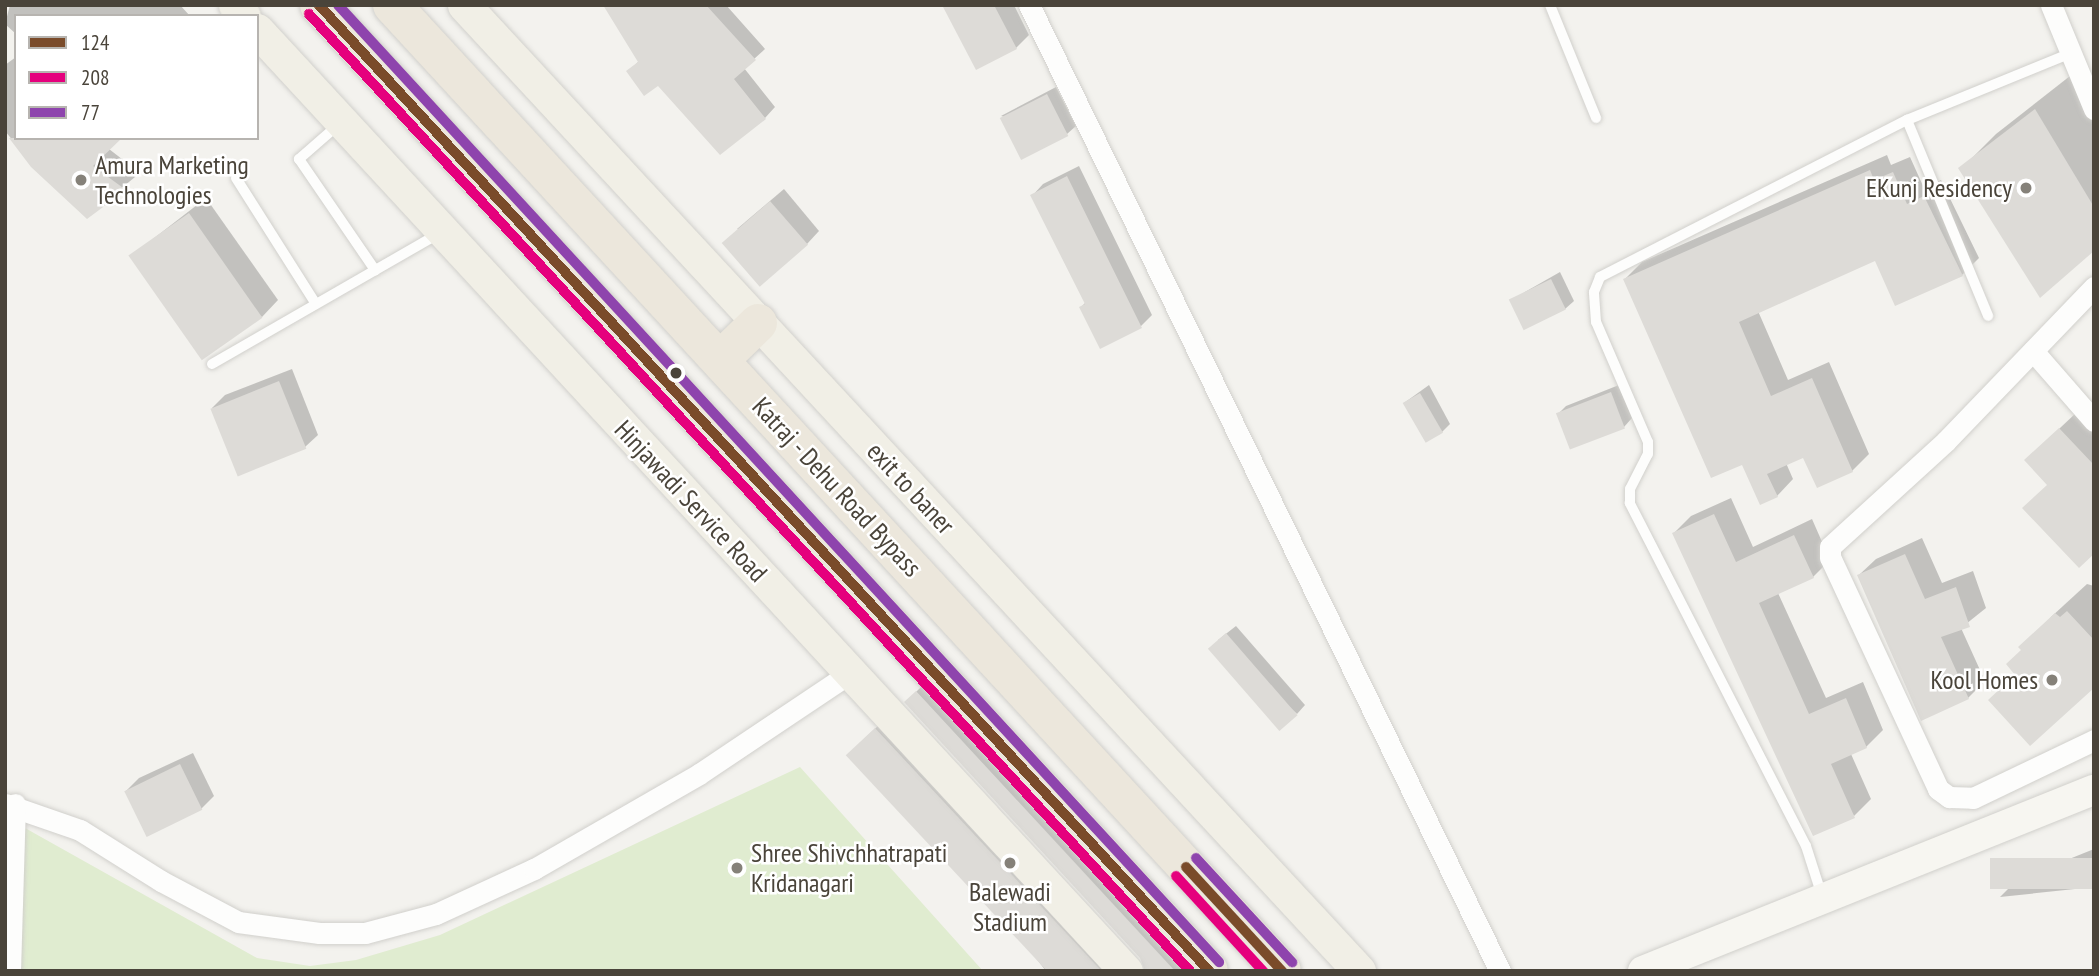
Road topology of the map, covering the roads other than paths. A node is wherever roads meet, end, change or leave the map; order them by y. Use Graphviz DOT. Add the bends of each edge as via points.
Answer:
graph roads {
  1 [pos="319,5"];
  2 [pos="392,5"];
  3 [pos="464,5"];
  4 [pos="1029,5"];
  5 [pos="1550,5"];
  6 [pos="2050,5"];
  7 [pos="259,32"];
  8 [pos="2069,54"];
  9 [pos="2094,109"];
  10 [pos="1596,118"];
  11 [pos="1907,120"];
  12 [pos="341,122"];
  13 [pos="236,178"];
  14 [pos="442,232"];
  15 [pos="375,270"];
  16 [pos="2094,287"];
  17 [pos="316,304"];
  18 [pos="1988,316"];
  19 [pos="758,323"];
  20 [pos="2033,351"];
  21 [pos="720,360"];
  22 [pos="212,364"];
  23 [pos="2094,421"];
  24 [pos="850,673"];
  25 [pos="2094,740"];
  26 [pos="2094,790"];
  27 [pos="10,804"];
  28 [pos="1823,899"];
  29 [pos="1653,969"];
  30 [pos="10,971"];
  31 [pos="1126,971"];
  32 [pos="1209,971"];
  33 [pos="1282,971"];
  34 [pos="1359,971"];
  35 [pos="1500,971"];
  1 -- 32 [label="highway, Katraj - Dehu Road Bypass"];
  2 -- 21 [label="highway, Katraj - Dehu Road Bypass"];
  3 -- 19 [label="main road, exit to baner"];
  4 -- 35 [label="street"];
  5 -- 10 [label="lane"];
  6 -- 8 [label="street"];
  7 -- 12 [label="main road, Hinjawadi Service Road"];
  8 -- 9 [label="street"];
  8 -- 11 [label="lane"];
  11 -- 18 [label="lane"];
  11 -- 28 [label="lane" via="1600,277 1592,306 1648,442 1648,454 1630,489 1630,503 1807,846"];
  12 -- 14 [label="main road, Hinjawadi Service Road"];
  12 -- 15 [label="lane" via="299,159"];
  13 -- 17 [label="lane"];
  14 -- 15 [label="lane"];
  14 -- 24 [label="main road, Hinjawadi Service Road"];
  15 -- 17 [label="lane"];
  16 -- 20 [label="street"];
  17 -- 22 [label="lane"];
  19 -- 21 [label="highway"];
  19 -- 34 [label="main road, exit to baner"];
  20 -- 23 [label="street"];
  20 -- 25 [label="street" via="1946,441 1830,547 1830,557 1938,789 1949,797 1973,799"];
  21 -- 33 [label="highway, Katraj - Dehu Road Bypass"];
  24 -- 27 [label="street" via="699,774 534,869 436,915 365,933 318,933 238,922 80,830"];
  24 -- 31 [label="main road, Hinjawadi Service Road"];
  26 -- 28 [label="street"];
  27 -- 30 [label="street"];
  28 -- 29 [label="street"];
}
